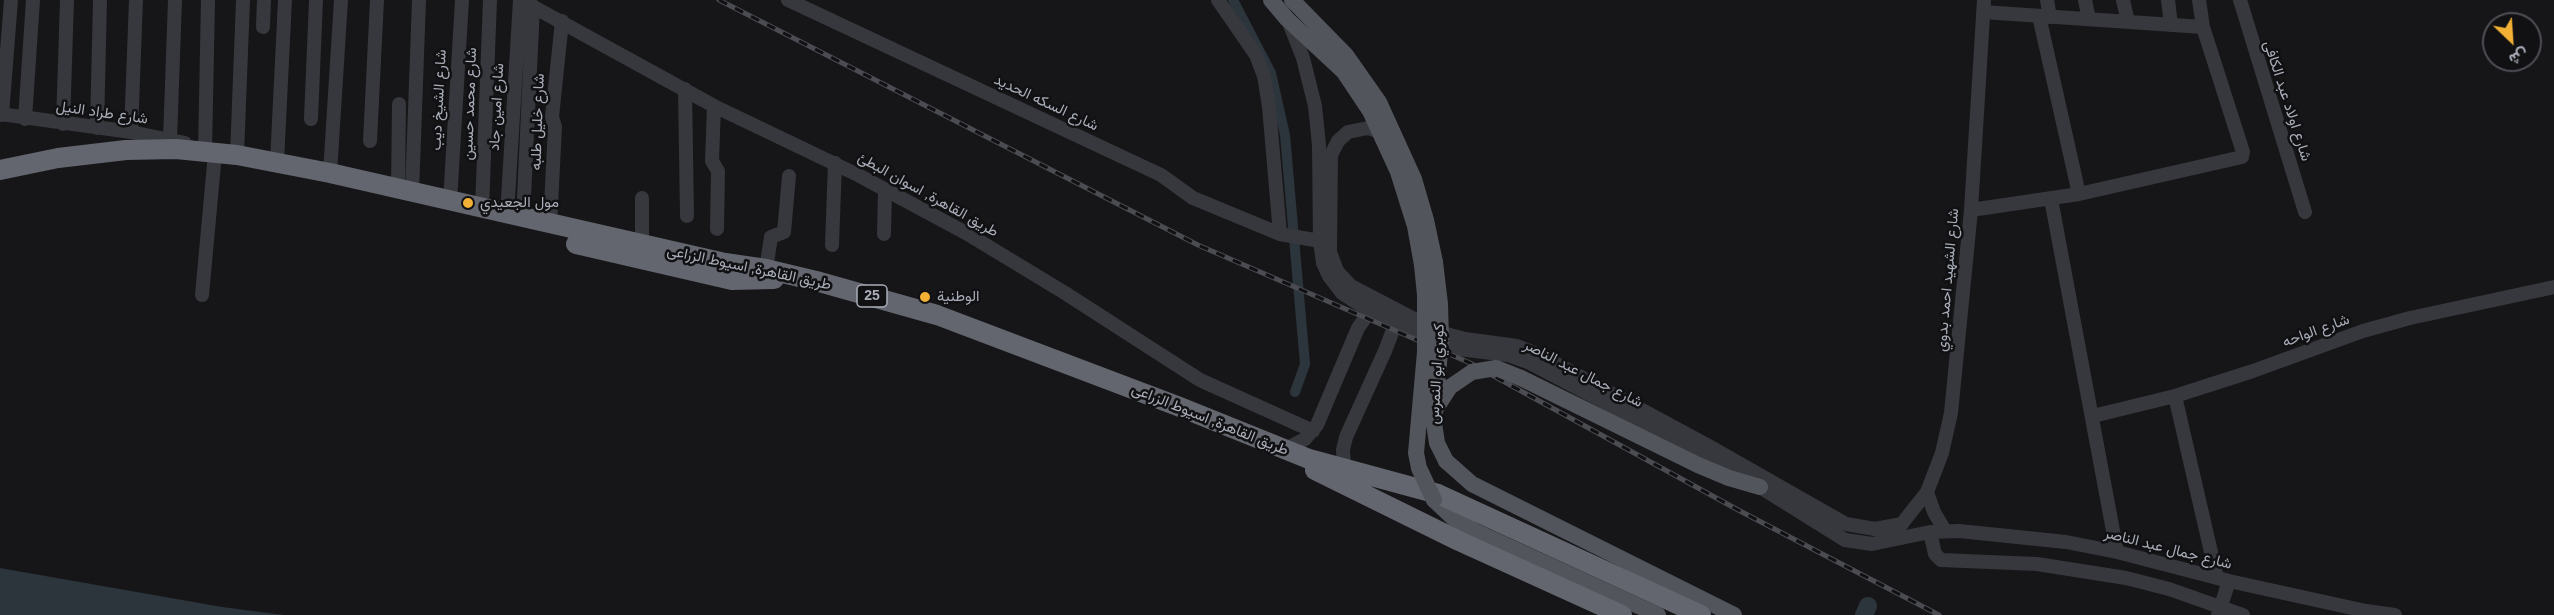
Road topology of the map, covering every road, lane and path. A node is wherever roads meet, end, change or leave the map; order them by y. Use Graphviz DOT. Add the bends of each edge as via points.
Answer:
graph roads {
  1 [pos="11,0"];
  2 [pos="33,0"];
  3 [pos="67,0"];
  4 [pos="100,0"];
  5 [pos="136,0"];
  6 [pos="175,0"];
  7 [pos="208,0"];
  8 [pos="243,0"];
  9 [pos="264,0"];
  10 [pos="285,0"];
  11 [pos="316,0"];
  12 [pos="341,0"];
  13 [pos="377,0"];
  14 [pos="419,0"];
  15 [pos="462,0"];
  16 [pos="490,0"];
  17 [pos="788,0"];
  18 [pos="1218,0"];
  19 [pos="1271,0"];
  20 [pos="1292,0"];
  21 [pos="2047,0"];
  22 [pos="2085,0"];
  23 [pos="2123,0"];
  24 [pos="2168,0"];
  25 [pos="2199,0"];
  26 [pos="2240,0"];
  27 [pos="525,2"];
  28 [pos="1984,6"];
  29 [pos="2045,17"];
  30 [pos="1287,19"];
  31 [pos="2089,19"];
  32 [pos="562,21"];
  33 [pos="2128,22"];
  34 [pos="2171,25"];
  35 [pos="263,27"];
  36 [pos="2203,27"];
  37 [pos="685,90"];
  38 [pos="399,104"];
  39 [pos="714,106"];
  40 [pos="1,115"];
  41 [pos="25,119"];
  42 [pos="311,119"];
  43 [pos="63,124"];
  44 [pos="97,128"];
  45 [pos="131,132"];
  46 [pos="1381,132"];
  47 [pos="170,140"];
  48 [pos="370,141"];
  49 [pos="205,155"];
  50 [pos="237,155"];
  51 [pos="277,162"];
  52 [pos="835,163"];
  53 [pos="0,170"];
  54 [pos="330,173"];
  55 [pos="789,176"];
  56 [pos="0,184"];
  57 [pos="885,189"];
  58 [pos="405,191"];
  59 [pos="2079,194"];
  60 [pos="642,198"];
  61 [pos="2051,199"];
  62 [pos="450,202"];
  63 [pos="483,209"];
  64 [pos="1971,210"];
  65 [pos="2305,212"];
  66 [pos="687,216"];
  67 [pos="515,217"];
  68 [pos="550,225"];
  69 [pos="717,229"];
  70 [pos="884,234"];
  71 [pos="1285,236"];
  72 [pos="1313,240"];
  73 [pos="642,244"];
  74 [pos="832,245"];
  75 [pos="1429,263"];
  76 [pos="766,269"];
  77 [pos="2554,287"];
  78 [pos="201,295"];
  79 [pos="1370,311"];
  80 [pos="1396,322"];
  81 [pos="2175,396"];
  82 [pos="1434,413"];
  83 [pos="2093,416"];
  84 [pos="1313,431"];
  85 [pos="1284,450"];
  86 [pos="1344,467"];
  87 [pos="1760,487"];
  88 [pos="1927,492"];
  89 [pos="1902,524"];
  90 [pos="1945,531"];
  91 [pos="1930,532"];
  92 [pos="2039,539"];
  93 [pos="1884,542"];
  94 [pos="2116,552"];
  95 [pos="2037,564"];
  96 [pos="2223,580"];
  97 [pos="2219,612"];
  98 [pos="1622,615"];
  99 [pos="1658,615"];
  100 [pos="1701,615"];
  101 [pos="1734,615"];
  102 [pos="2243,615"];
  103 [pos="2395,615"];
  1 -- 40 [label="street"];
  2 -- 41 [label="street"];
  3 -- 43 [label="street"];
  4 -- 44 [label="street"];
  5 -- 45 [label="street"];
  6 -- 47 [label="street"];
  7 -- 49 [label="street"];
  8 -- 50 [label="street"];
  9 -- 35 [label="street"];
  10 -- 51 [label="street"];
  11 -- 42 [label="street"];
  12 -- 54 [label="street"];
  13 -- 48 [label="street"];
  14 -- 58 [label="street"];
  15 -- 62 [label="street, شارع الشيخ ديب"];
  16 -- 63 [label="street, شارع محمد حسين"];
  17 -- 71 [label="street, شارع السكه الحديد" via="1166,177 1193,198"];
  18 -- 71 [label="street" via="1256,55 1264,76"];
  19 -- 30 [label="main road, كوبري ابو النمرس"];
  20 -- 75 [label="main road, كوبري ابو النمرس" via="1346,55 1379,102 1414,179 1426,220"];
  21 -- 29 [label="street"];
  22 -- 31 [label="street"];
  23 -- 33 [label="street"];
  24 -- 34 [label="street"];
  25 -- 36 [label="street"];
  26 -- 65 [label="street, شارع اولاد عبد الكافى"];
  27 -- 32 [label="street, طريق القاهرة, اسوان البطئ"];
  27 -- 67 [label="street"];
  28 -- 29 [label="street"];
  28 -- 64 [label="street, شارع الشهيد احمد بدوي"];
  29 -- 31 [label="street"];
  29 -- 59 [label="street"];
  30 -- 46 [label="main road, كوبري ابو النمرس" via="1344,72"];
  30 -- 72 [label="street, شارع جمال عبد الناصر" via="1303,58 1315,106 1319,145"];
  31 -- 33 [label="street"];
  32 -- 37 [label="street, طريق القاهرة, اسوان البطئ"];
  32 -- 68 [label="street, شارع خليل طلبه" via="552,117 555,127"];
  33 -- 34 [label="street"];
  34 -- 36 [label="street"];
  36 -- 59 [label="street" via="2242,157"];
  37 -- 39 [label="street, طريق القاهرة, اسوان البطئ"];
  37 -- 66 [label="street"];
  38 -- 58 [label="street"];
  39 -- 52 [label="street, طريق القاهرة, اسوان البطئ"];
  39 -- 69 [label="street" via="712,161 718,171"];
  40 -- 41 [label="street, شارع طراد النيل"];
  41 -- 43 [label="street, شارع طراد النيل"];
  43 -- 44 [label="street, شارع طراد النيل"];
  44 -- 45 [label="street, شارع طراد النيل"];
  45 -- 47 [label="street, شارع طراد النيل"];
  46 -- 75 [label="main road, كوبري ابو النمرس"];
  46 -- 89 [label="street, شارع جمال عبد الناصر" via="1368,128 1348,132 1331,155 1330,252 1337,271 1351,286 1439,332 1517,346 1540,355 1846,524 1875,530"];
  47 -- 49 [label="street, شارع طراد النيل" via="186,143"];
  49 -- 50 [label="highway, طريق القاهرة, اسيوط الزراعى / 25"];
  49 -- 53 [label="highway, طريق القاهرة, اسيوط الزراعى / 25" via="148,149 103,151"];
  49 -- 56 [label="highway, طريق القاهرة, اسيوط الزراعى / 25" via="104,164"];
  49 -- 78 [label="street"];
  49 -- 98 [label="highway, طريق القاهرة, اسيوط الزراعى / 25" via="732,280 775,279 910,314 1330,476 1459,541"];
  50 -- 51 [label="highway, طريق القاهرة, اسيوط الزراعى / 25"];
  51 -- 54 [label="highway, طريق القاهرة, اسيوط الزراعى / 25"];
  52 -- 57 [label="street, طريق القاهرة, اسوان البطئ"];
  52 -- 74 [label="street"];
  54 -- 58 [label="highway, طريق القاهرة, اسيوط الزراعى / 25"];
  55 -- 76 [label="street" via="784,232 771,237"];
  57 -- 70 [label="street"];
  57 -- 84 [label="street, طريق القاهرة, اسوان البطئ" via="992,248 1200,380"];
  58 -- 62 [label="highway, طريق القاهرة, اسيوط الزراعى / 25"];
  59 -- 61 [label="street"];
  60 -- 73 [label="street"];
  61 -- 64 [label="street"];
  61 -- 83 [label="street"];
  62 -- 63 [label="highway, طريق القاهرة, اسيوط الزراعى / 25"];
  63 -- 67 [label="highway, طريق القاهرة, اسيوط الزراعى / 25"];
  64 -- 88 [label="street, شارع الشهيد احمد بدوي" via="1951,413 1942,453"];
  67 -- 68 [label="highway, طريق القاهرة, اسيوط الزراعى / 25"];
  68 -- 73 [label="highway, طريق القاهرة, اسيوط الزراعى / 25"];
  71 -- 72 [label="street, شارع السكه الحديد"];
  72 -- 79 [label="street, شارع جمال عبد الناصر" via="1336,286"];
  73 -- 76 [label="highway, طريق القاهرة, اسيوط الزراعى / 25"];
  75 -- 82 [label="main road, كوبري ابو النمرس, bridge" via="1441,321"];
  75 -- 99 [label="main road, كوبري ابو النمرس, bridge" via="1416,453 1434,500 1475,531"];
  76 -- 85 [label="highway, طريق القاهرة, اسيوط الزراعى / 25" via="938,315"];
  77 -- 81 [label="street, شارع الواحه" via="2401,320"];
  79 -- 80 [label="street, شارع جمال عبد الناصر"];
  79 -- 84 [label="street" via="1355,334"];
  80 -- 86 [label="street" via="1343,445"];
  80 -- 87 [label="street, شارع جمال عبد الناصر" via="1459,349 1520,359"];
  81 -- 83 [label="street, شارع الواحه"];
  81 -- 96 [label="street"];
  82 -- 87 [label="main road, bridge" via="1450,387 1472,372 1496,369 1698,465"];
  82 -- 101 [label="main road, كوبري ابو النمرس, bridge" via="1434,433 1446,461 1472,484"];
  83 -- 94 [label="street"];
  84 -- 85 [label="street"];
  85 -- 86 [label="highway, طريق القاهرة, اسيوط الزراعى / 25"];
  86 -- 100 [label="highway, طريق القاهرة, اسيوط الزراعى / 25" via="1460,503"];
  87 -- 93 [label="street, شارع جمال عبد الناصر" via="1845,540"];
  88 -- 89 [label="street, شارع الشهيد احمد بدوي"];
  88 -- 90 [label="street"];
  89 -- 93 [label="street, شارع الشهيد احمد بدوي"];
  90 -- 91 [label="street, شارع جمال عبد الناصر"];
  90 -- 92 [label="street, شارع جمال عبد الناصر"];
  91 -- 93 [label="street, شارع جمال عبد الناصر"];
  91 -- 95 [label="street" via="1935,554 1941,560"];
  92 -- 94 [label="street, شارع جمال عبد الناصر"];
  92 -- 95 [label="street"];
  94 -- 96 [label="street, شارع جمال عبد الناصر"];
  95 -- 97 [label="street" via="2169,589"];
  96 -- 97 [label="street"];
  96 -- 103 [label="street, شارع جمال عبد الناصر"];
  97 -- 102 [label="street"];
}
